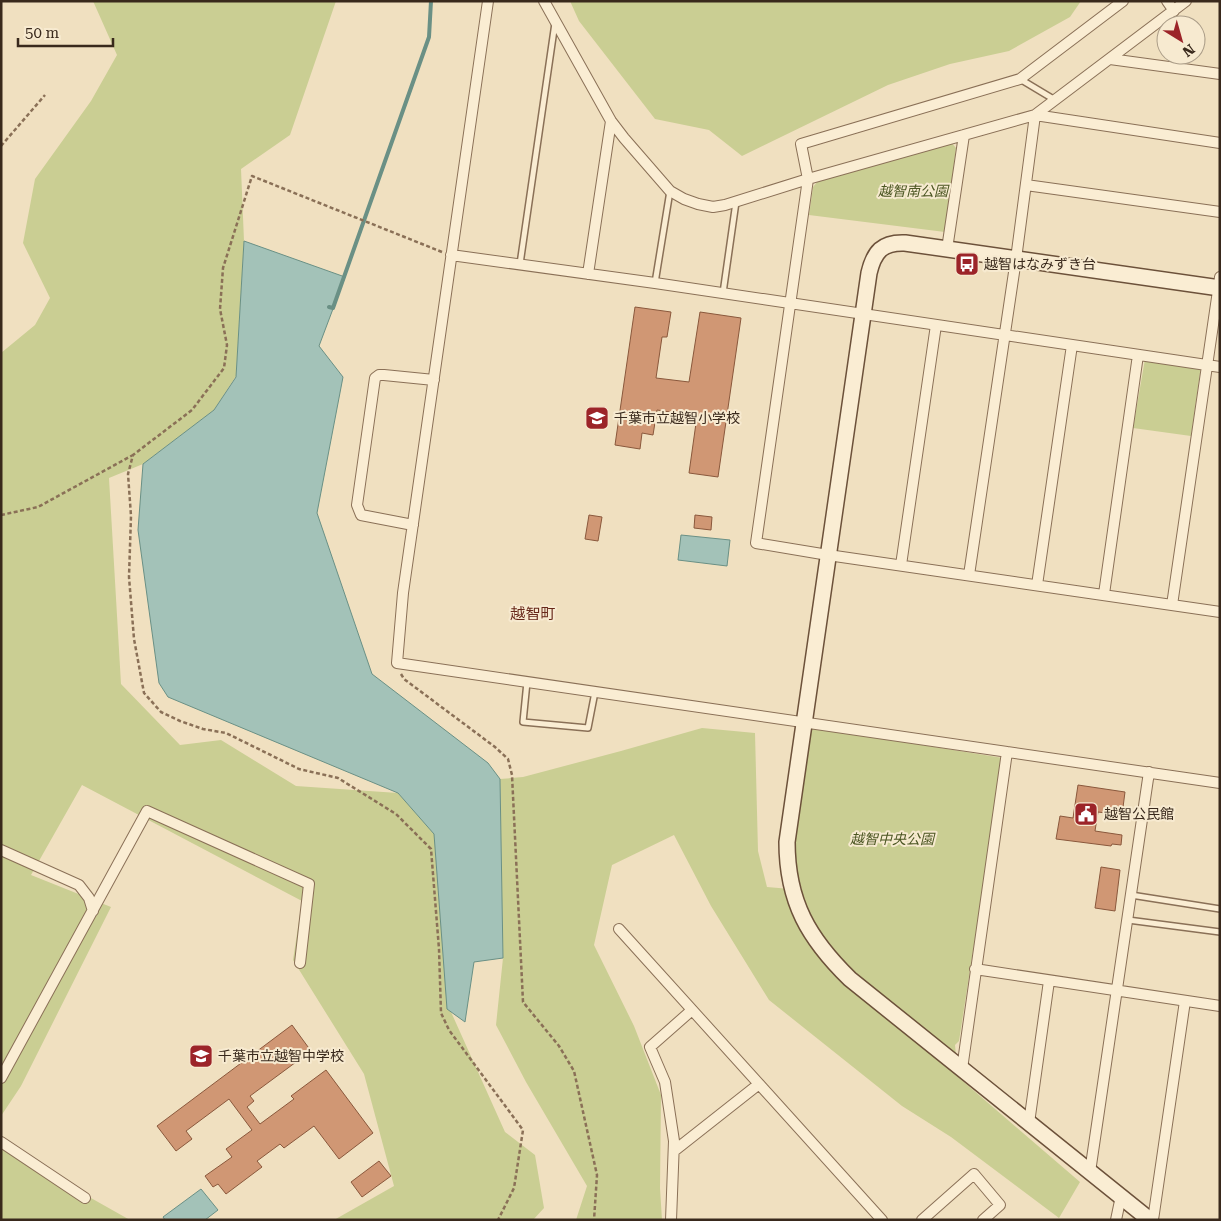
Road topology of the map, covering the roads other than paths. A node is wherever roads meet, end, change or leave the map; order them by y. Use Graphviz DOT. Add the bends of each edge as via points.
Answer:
graph roads {
  1 [pos="488,1"];
  2 [pos="544,1"];
  3 [pos="1123,1"];
  4 [pos="1167,1"];
  5 [pos="1186,1"];
  6 [pos="1174,11"];
  7 [pos="555,21"];
  8 [pos="1110,59"];
  9 [pos="1220,74"];
  10 [pos="1020,79"];
  11 [pos="1055,100"];
  12 [pos="1035,115"];
  13 [pos="611,120"];
  14 [pos="964,135"];
  15 [pos="1220,143"];
  16 [pos="808,179"];
  17 [pos="1026,185"];
  18 [pos="670,192"];
  19 [pos="736,201"];
  20 [pos="1220,212"];
  21 [pos="947,249"];
  22 [pos="451,255"];
  23 [pos="1016,259"];
  24 [pos="520,265"];
  25 [pos="588,274"];
  26 [pos="655,283"];
  27 [pos="1219,284"];
  28 [pos="723,293"];
  29 [pos="791,304"];
  30 [pos="863,315"];
  31 [pos="936,325"];
  32 [pos="1004,335"];
  33 [pos="1072,345"];
  34 [pos="1138,355"];
  35 [pos="1207,365"];
  36 [pos="1220,366"];
  37 [pos="434,380"];
  38 [pos="413,525"];
  39 [pos="828,555"];
  40 [pos="901,565"];
  41 [pos="969,575"];
  42 [pos="1037,585"];
  43 [pos="1104,594"];
  44 [pos="1172,605"];
  45 [pos="1220,612"];
  46 [pos="527,682"];
  47 [pos="595,692"];
  48 [pos="804,722"];
  49 [pos="1007,752"];
  50 [pos="1149,772"];
  51 [pos="1220,783"];
  52 [pos="1,850"];
  53 [pos="1130,895"];
  54 [pos="1220,909"];
  55 [pos="93,911"];
  56 [pos="1127,920"];
  57 [pos="619,929"];
  58 [pos="1220,932"];
  59 [pos="300,963"];
  60 [pos="975,969"];
  61 [pos="1049,981"];
  62 [pos="1116,991"];
  63 [pos="1185,1001"];
  64 [pos="1220,1006"];
  65 [pos="692,1010"];
  66 [pos="962,1069"];
  67 [pos="1,1078"];
  68 [pos="759,1084"];
  69 [pos="1029,1123"];
  70 [pos="1,1142"];
  71 [pos="674,1151"];
  72 [pos="1090,1172"];
  73 [pos="1121,1196"];
  74 [pos="85,1198"];
  75 [pos="671,1220"];
  76 [pos="882,1220"];
  77 [pos="922,1220"];
  78 [pos="984,1220"];
  79 [pos="1116,1220"];
  80 [pos="1151,1220"];
  1 -- 22 [label="street"];
  2 -- 7 [label="street"];
  3 -- 10 [label="street"];
  4 -- 6 [label="street"];
  5 -- 6 [label="street"];
  6 -- 8 [label="street"];
  7 -- 13 [label="street"];
  7 -- 24 [label="lane"];
  8 -- 9 [label="street"];
  8 -- 11 [label="street"];
  10 -- 11 [label="lane"];
  10 -- 16 [label="street" via="801,144"];
  11 -- 12 [label="street"];
  12 -- 14 [label="street"];
  12 -- 15 [label="street"];
  12 -- 17 [label="street"];
  13 -- 18 [label="street"];
  13 -- 25 [label="street"];
  14 -- 16 [label="street"];
  14 -- 21 [label="street"];
  16 -- 19 [label="street"];
  16 -- 29 [label="street"];
  17 -- 20 [label="street"];
  17 -- 23 [label="street"];
  18 -- 19 [label="street" via="713,206"];
  18 -- 26 [label="lane"];
  19 -- 28 [label="lane"];
  21 -- 23 [label="street"];
  21 -- 30 [label="street" via="894,243 876,253 869,273"];
  22 -- 24 [label="street"];
  22 -- 37 [label="street"];
  23 -- 27 [label="street"];
  23 -- 32 [label="street"];
  24 -- 25 [label="street"];
  25 -- 26 [label="street"];
  26 -- 28 [label="street"];
  27 -- 35 [label="street"];
  28 -- 29 [label="street"];
  29 -- 30 [label="street"];
  29 -- 39 [label="street" via="756,543"];
  30 -- 31 [label="street"];
  30 -- 39 [label="street"];
  31 -- 32 [label="street"];
  31 -- 40 [label="street"];
  32 -- 33 [label="street"];
  32 -- 41 [label="street"];
  33 -- 34 [label="street"];
  33 -- 42 [label="street"];
  34 -- 35 [label="street"];
  34 -- 43 [label="street"];
  35 -- 36 [label="street"];
  35 -- 44 [label="street"];
  37 -- 38 [label="street"];
  37 -- 38 [label="street" via="384,375 375,378 357,505 361,515"];
  38 -- 46 [label="street" via="397,664"];
  39 -- 40 [label="street"];
  39 -- 48 [label="street"];
  40 -- 41 [label="street"];
  41 -- 42 [label="street"];
  42 -- 43 [label="street"];
  43 -- 44 [label="street"];
  44 -- 45 [label="street"];
  46 -- 47 [label="street"];
  46 -- 47 [label="lane" via="523,722 588,728"];
  47 -- 48 [label="street"];
  48 -- 49 [label="street"];
  48 -- 66 [label="street" via="787,842 787,860 804,921 818,944 850,979"];
  49 -- 50 [label="street"];
  49 -- 60 [label="street"];
  50 -- 51 [label="street"];
  50 -- 53 [label="street"];
  52 -- 55 [label="street" via="79,885 89,898"];
  53 -- 54 [label="lane"];
  53 -- 56 [label="street"];
  55 -- 59 [label="street" via="147,811 309,884"];
  55 -- 67 [label="street"];
  56 -- 58 [label="lane"];
  56 -- 62 [label="street"];
  57 -- 65 [label="street"];
  60 -- 61 [label="street"];
  60 -- 66 [label="street"];
  61 -- 62 [label="street"];
  61 -- 69 [label="street"];
  62 -- 63 [label="street"];
  62 -- 72 [label="street"];
  63 -- 64 [label="street"];
  63 -- 80 [label="street"];
  65 -- 68 [label="street"];
  65 -- 71 [label="street" via="650,1047 665,1082"];
  66 -- 69 [label="street"];
  68 -- 71 [label="street"];
  68 -- 76 [label="street"];
  69 -- 72 [label="street"];
  70 -- 74 [label="street"];
  71 -- 75 [label="street"];
  72 -- 73 [label="street"];
  73 -- 79 [label="street"];
  73 -- 80 [label="street"];
  77 -- 78 [label="street" via="974,1174 1000,1205"];
}
